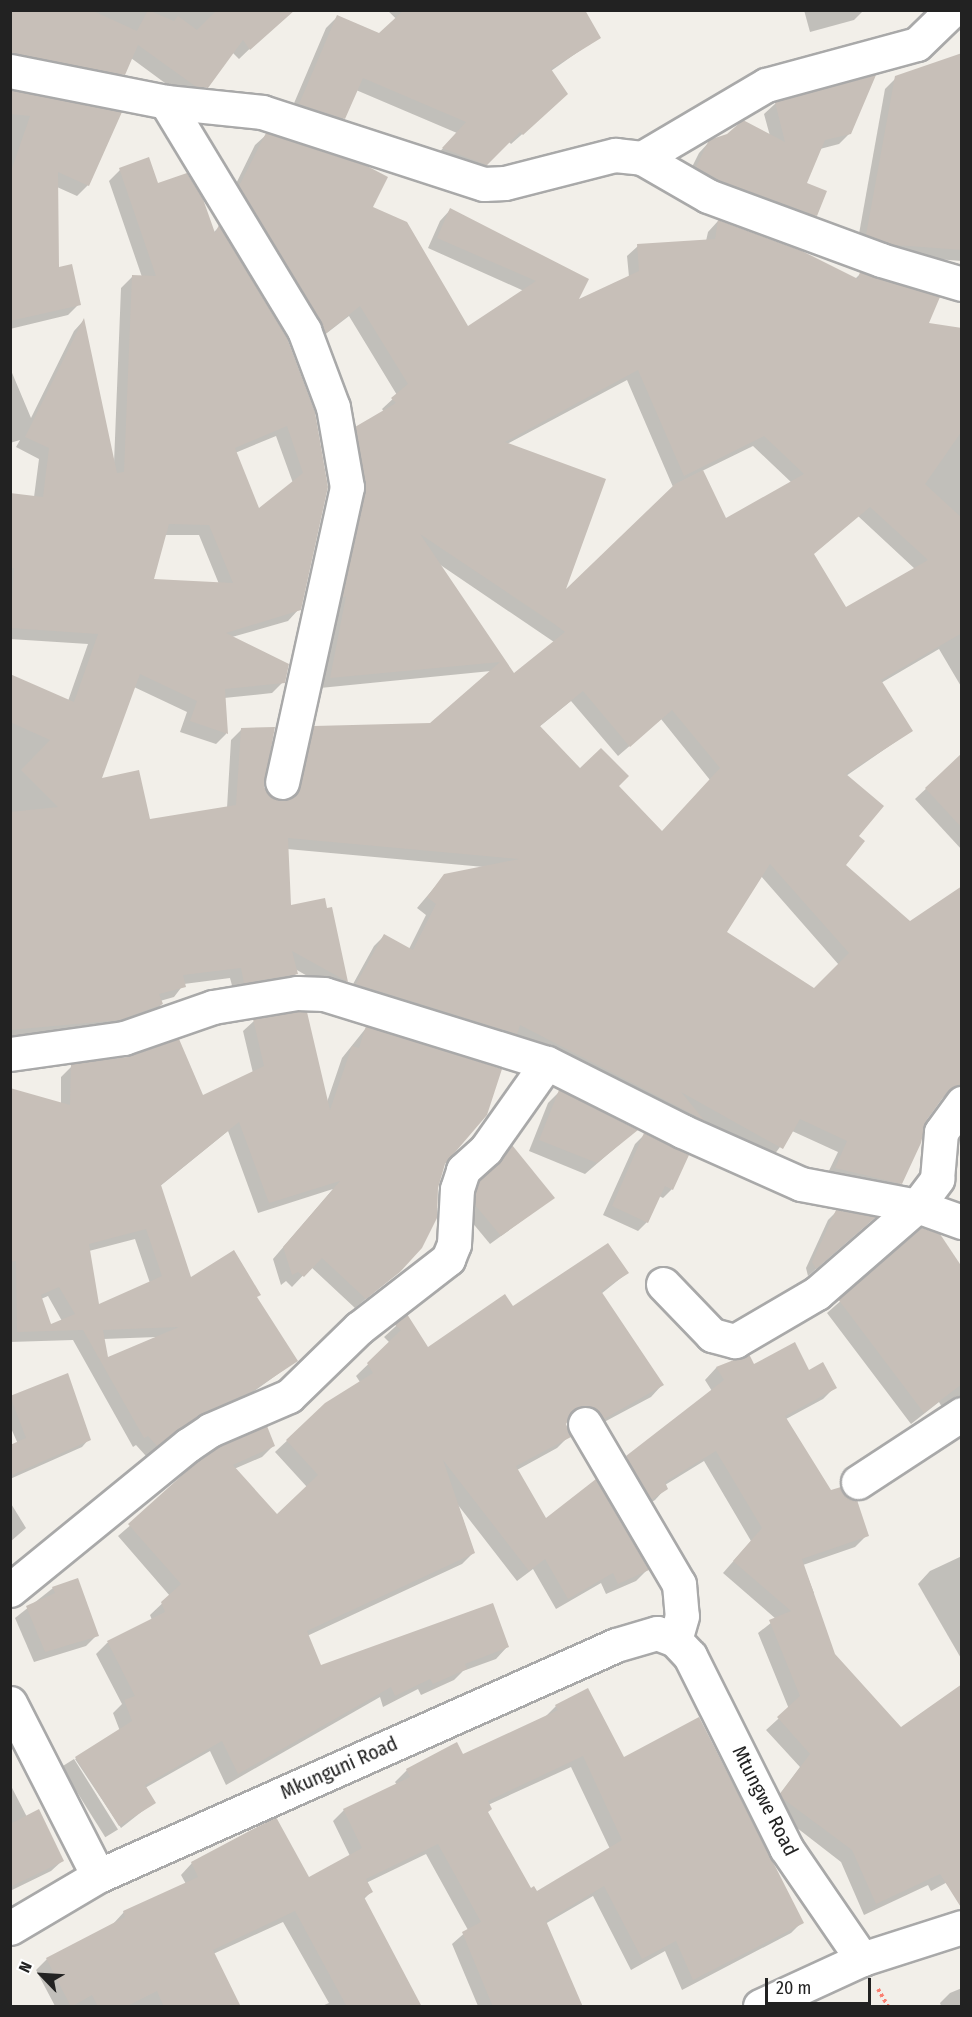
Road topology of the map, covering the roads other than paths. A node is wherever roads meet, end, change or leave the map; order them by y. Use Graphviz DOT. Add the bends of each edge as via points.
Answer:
graph roads {
  1 [pos="952,10"];
  2 [pos="10,70"];
  3 [pos="166,102"];
  4 [pos="642,158"];
  5 [pos="962,284"];
  6 [pos="282,782"];
  7 [pos="10,1054"];
  8 [pos="547,1063"];
  9 [pos="962,1103"];
  10 [pos="917,1206"];
  11 [pos="962,1222"];
  12 [pos="663,1284"];
  13 [pos="962,1414"];
  14 [pos="585,1424"];
  15 [pos="858,1482"];
  16 [pos="10,1590"];
  17 [pos="675,1640"];
  18 [pos="10,1703"];
  19 [pos="98,1876"];
  20 [pos="962,1927"];
  21 [pos="10,1928"];
  22 [pos="862,1959"];
  23 [pos="760,2007"];
  1 -- 4 [label="street" via="917,44 766,86"];
  2 -- 3 [label="street"];
  3 -- 4 [label="street" via="262,112 484,184 505,183 615,155"];
  3 -- 6 [label="street" via="304,330 333,406 347,487"];
  4 -- 5 [label="street" via="718,200 871,257"];
  7 -- 8 [label="street" via="124,1038 213,1007 297,993 347,1000"];
  8 -- 10 [label="street" via="682,1131 801,1184"];
  8 -- 16 [label="street" via="486,1149 463,1170 457,1189 454,1244 448,1258 359,1328 289,1396 210,1430 188,1445"];
  9 -- 10 [label="street" via="941,1132 937,1179"];
  10 -- 11 [label="street"];
  10 -- 12 [label="street" via="817,1293 735,1341 712,1335"];
  13 -- 15 [label="street"];
  14 -- 17 [label="street" via="679,1584 682,1616"];
  17 -- 19 [label="street, Mkunguni Road" via="657,1633 643,1634 616,1645"];
  17 -- 22 [label="street, Mtungwe Road" via="690,1656 786,1848"];
  18 -- 19 [label="street"];
  19 -- 21 [label="street, Mkunguni Road"];
  20 -- 22 [label="street"];
  22 -- 23 [label="street"];
}
